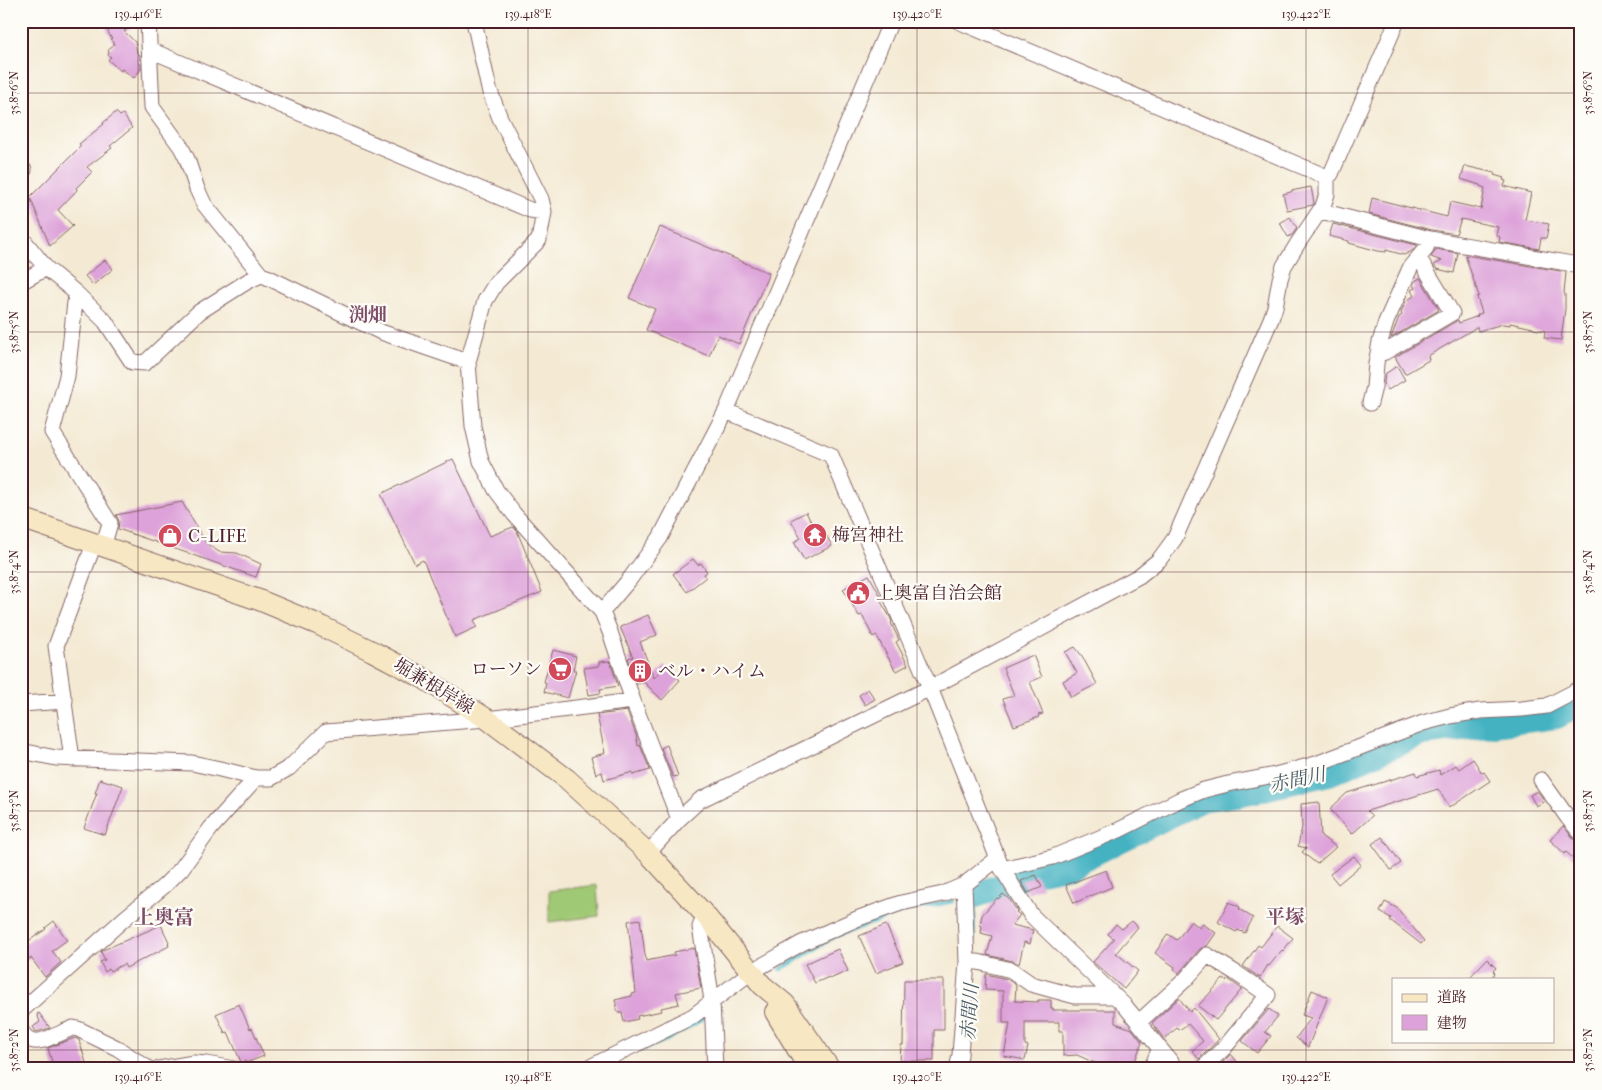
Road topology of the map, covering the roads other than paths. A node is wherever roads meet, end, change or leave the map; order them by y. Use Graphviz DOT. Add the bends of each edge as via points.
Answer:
graph roads {
  1 [pos="148,21"];
  2 [pos="474,21"];
  3 [pos="891,21"];
  4 [pos="958,21"];
  5 [pos="1397,21"];
  6 [pos="150,50"];
  7 [pos="1327,177"];
  8 [pos="1321,211"];
  9 [pos="544,212"];
  10 [pos="21,238"];
  11 [pos="1430,239"];
  12 [pos="1418,258"];
  13 [pos="46,268"];
  14 [pos="1581,268"];
  15 [pos="261,275"];
  16 [pos="21,282"];
  17 [pos="76,292"];
  18 [pos="1378,354"];
  19 [pos="468,362"];
  20 [pos="1370,403"];
  21 [pos="726,411"];
  22 [pos="21,518"];
  23 [pos="98,545"];
  24 [pos="602,612"];
  25 [pos="1581,687"];
  26 [pos="930,688"];
  27 [pos="65,701"];
  28 [pos="633,701"];
  29 [pos="21,704"];
  30 [pos="487,718"];
  31 [pos="24,756"];
  32 [pos="72,759"];
  33 [pos="256,778"];
  34 [pos="1541,780"];
  35 [pos="679,819"];
  36 [pos="1581,833"];
  37 [pos="648,853"];
  38 [pos="1000,864"];
  39 [pos="964,884"];
  40 [pos="705,915"];
  41 [pos="972,962"];
  42 [pos="756,978"];
  43 [pos="1115,996"];
  44 [pos="780,1008"];
  45 [pos="713,1009"];
  46 [pos="21,1011"];
  47 [pos="1139,1022"];
  48 [pos="21,1031"];
  49 [pos="1160,1048"];
  50 [pos="149,1069"];
  51 [pos="159,1069"];
  52 [pos="234,1069"];
  53 [pos="586,1069"];
  54 [pos="716,1069"];
  55 [pos="809,1069"];
  56 [pos="817,1069"];
  57 [pos="830,1069"];
  58 [pos="839,1069"];
  59 [pos="958,1069"];
  60 [pos="1151,1069"];
  61 [pos="1175,1069"];
  62 [pos="1202,1069"];
  1 -- 6 [label="street"];
  2 -- 9 [label="street" via="489,89 541,199"];
  3 -- 21 [label="street"];
  4 -- 7 [label="street"];
  5 -- 7 [label="street"];
  6 -- 9 [label="street" via="530,210"];
  6 -- 15 [label="street" via="152,107 188,159 204,204"];
  7 -- 8 [label="street" via="1327,194"];
  8 -- 11 [label="street"];
  8 -- 26 [label="street" via="1284,266 1271,319 1175,538 1159,560 1139,576"];
  9 -- 19 [label="street" via="539,240 496,283 485,301"];
  10 -- 13 [label="street"];
  11 -- 12 [label="street"];
  11 -- 14 [label="street"];
  12 -- 18 [label="street" via="1400,288 1386,322"];
  12 -- 18 [label="street" via="1452,313"];
  13 -- 16 [label="street"];
  13 -- 17 [label="street"];
  15 -- 17 [label="street" via="199,312 145,363 132,362 105,322"];
  15 -- 19 [label="street" via="381,332"];
  17 -- 23 [label="street" via="67,376 52,432 110,523"];
  18 -- 20 [label="street"];
  19 -- 24 [label="street" via="473,426 481,461 496,490"];
  21 -- 24 [label="street" via="660,538"];
  21 -- 26 [label="street" via="831,455"];
  22 -- 23 [label="main road, 堀兼根岸線"];
  23 -- 27 [label="street" via="56,646"];
  23 -- 30 [label="main road, 堀兼根岸線" via="260,600 317,624 423,678"];
  24 -- 28 [label="street"];
  25 -- 38 [label="street" via="1547,706 1480,711 1423,723 1316,764 1204,790 1053,857"];
  26 -- 35 [label="street" via="700,800"];
  26 -- 38 [label="street"];
  27 -- 29 [label="street"];
  27 -- 32 [label="street"];
  28 -- 30 [label="street"];
  28 -- 35 [label="street"];
  30 -- 33 [label="street" via="326,732 289,768 271,778"];
  30 -- 37 [label="main road, 堀兼根岸線" via="567,779"];
  31 -- 32 [label="street"];
  32 -- 33 [label="street" via="192,763"];
  33 -- 46 [label="street" via="164,886"];
  34 -- 36 [label="street"];
  35 -- 37 [label="street"];
  37 -- 40 [label="main road, 堀兼根岸線"];
  38 -- 39 [label="street"];
  38 -- 43 [label="street" via="1031,915"];
  39 -- 41 [label="street"];
  39 -- 42 [label="street" via="943,894 901,903 859,918 802,943"];
  40 -- 42 [label="main road, 堀兼根岸線"];
  40 -- 45 [label="street" via="700,927"];
  41 -- 43 [label="street" via="1011,970 1031,984 1075,996"];
  41 -- 59 [label="street"];
  42 -- 44 [label="main road, 堀兼根岸線"];
  42 -- 45 [label="street"];
  43 -- 47 [label="street"];
  44 -- 55 [label="main road, 堀兼根岸線"];
  44 -- 56 [label="main road, 堀兼根岸線"];
  44 -- 57 [label="main road, 堀兼根岸線"];
  44 -- 58 [label="main road, 堀兼根岸線"];
  45 -- 53 [label="street"];
  45 -- 54 [label="street"];
  47 -- 49 [label="street"];
  47 -- 62 [label="street" via="1207,955 1268,995 1225,1047"];
  48 -- 50 [label="street" via="34,1041 78,1029 117,1048"];
  49 -- 60 [label="street"];
  49 -- 61 [label="street"];
  51 -- 52 [label="street" via="194,1063"];
}
